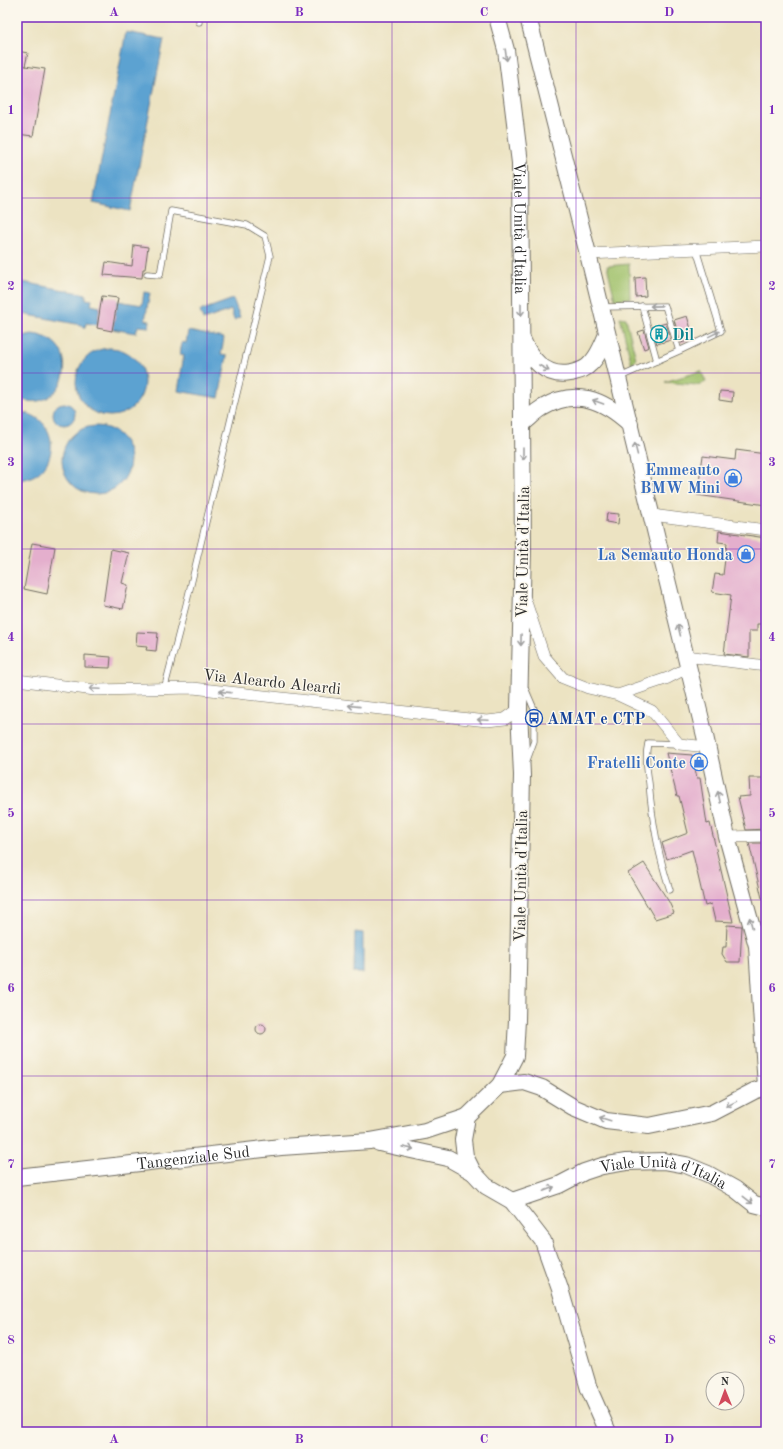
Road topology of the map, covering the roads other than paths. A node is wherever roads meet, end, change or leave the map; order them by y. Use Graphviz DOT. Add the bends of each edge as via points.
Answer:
graph roads {
  1 [pos="497,17"];
  2 [pos="528,17"];
  3 [pos="766,246"];
  4 [pos="696,249"];
  5 [pos="588,254"];
  6 [pos="147,274"];
  7 [pos="642,306"];
  8 [pos="601,307"];
  9 [pos="607,334"];
  10 [pos="521,338"];
  11 [pos="679,351"];
  12 [pos="657,361"];
  13 [pos="618,378"];
  14 [pos="522,424"];
  15 [pos="630,424"];
  16 [pos="652,515"];
  17 [pos="766,530"];
  18 [pos="522,587"];
  19 [pos="687,662"];
  20 [pos="766,666"];
  21 [pos="520,677"];
  22 [pos="17,680"];
  23 [pos="164,690"];
  24 [pos="618,694"];
  25 [pos="519,710"];
  26 [pos="679,744"];
  27 [pos="708,747"];
  28 [pos="522,775"];
  29 [pos="766,836"];
  30 [pos="727,837"];
  31 [pos="670,890"];
  32 [pos="762,970"];
  33 [pos="765,1054"];
  34 [pos="500,1085"];
  35 [pos="766,1087"];
  36 [pos="467,1117"];
  37 [pos="370,1141"];
  38 [pos="473,1172"];
  39 [pos="17,1177"];
  40 [pos="512,1201"];
  41 [pos="766,1207"];
  42 [pos="608,1432"];
  1 -- 10 [label="main road, Viale Unità d'Italia, one-way" via="506,50 520,163"];
  2 -- 5 [label="main road"];
  3 -- 4 [label="street"];
  4 -- 5 [label="street"];
  11 -- 4 [label="lane, one-way" via="720,331"];
  5 -- 8 [label="main road"];
  6 -- 23 [label="lane" via="160,275 171,212 248,225 266,236 270,256"];
  7 -- 8 [label="lane"];
  11 -- 7 [label="lane, one-way" via="665,306"];
  7 -- 12 [label="lane"];
  8 -- 9 [label="main road"];
  10 -- 9 [label="main road, one-way" via="527,352 537,364 554,374 582,370 591,364"];
  9 -- 13 [label="main road"];
  10 -- 14 [label="main road, Viale Unità d'Italia"];
  11 -- 12 [label="lane"];
  12 -- 13 [label="lane"];
  13 -- 15 [label="main road"];
  15 -- 14 [label="main road, one-way" via="606,405 567,397 541,409"];
  14 -- 18 [label="main road, Viale Unità d'Italia, one-way"];
  16 -- 15 [label="main road, one-way"];
  16 -- 17 [label="street"];
  19 -- 16 [label="main road, one-way"];
  18 -- 21 [label="main road, Viale Unità d'Italia, one-way"];
  18 -- 24 [label="street" via="544,656 563,678 588,688"];
  19 -- 20 [label="street"];
  19 -- 24 [label="street" via="668,678"];
  19 -- 27 [label="main road"];
  21 -- 25 [label="main road, Viale Unità d'Italia"];
  21 -- 28 [label="lane" via="534,709 534,741"];
  23 -- 22 [label="street, Via Aleardo Aleardi, one-way" via="95,690"];
  25 -- 23 [label="street, Via Aleardo Aleardi, one-way" via="505,719 487,721 193,688"];
  24 -- 26 [label="street" via="652,711"];
  25 -- 28 [label="main road, Viale Unità d'Italia"];
  26 -- 27 [label="street"];
  26 -- 31 [label="lane" via="648,743 645,753 660,860"];
  30 -- 27 [label="main road, one-way"];
  28 -- 34 [label="main road, Viale Unità d'Italia" via="515,1056"];
  29 -- 30 [label="street"];
  32 -- 30 [label="main road, one-way"];
  32 -- 33 [label="main road"];
  33 -- 35 [label="main road"];
  35 -- 34 [label="main road, one-way" via="712,1113 649,1126 606,1120 573,1107 542,1088 524,1082"];
  34 -- 36 [label="main road, Viale Unità d'Italia"];
  36 -- 37 [label="main road, Tangenziale Sud" via="425,1131"];
  36 -- 38 [label="main road" via="463,1140 465,1156"];
  37 -- 38 [label="main road, Tangenziale Sud, one-way" via="448,1158"];
  37 -- 39 [label="main road, Tangenziale Sud" via="281,1147"];
  38 -- 40 [label="main road" via="486,1186"];
  40 -- 41 [label="main road, Viale Unità d'Italia, one-way" via="559,1185 602,1166 626,1162 664,1162 686,1165 708,1174 735,1189 754,1204"];
  40 -- 42 [label="main road" via="544,1241 589,1389"];
}
